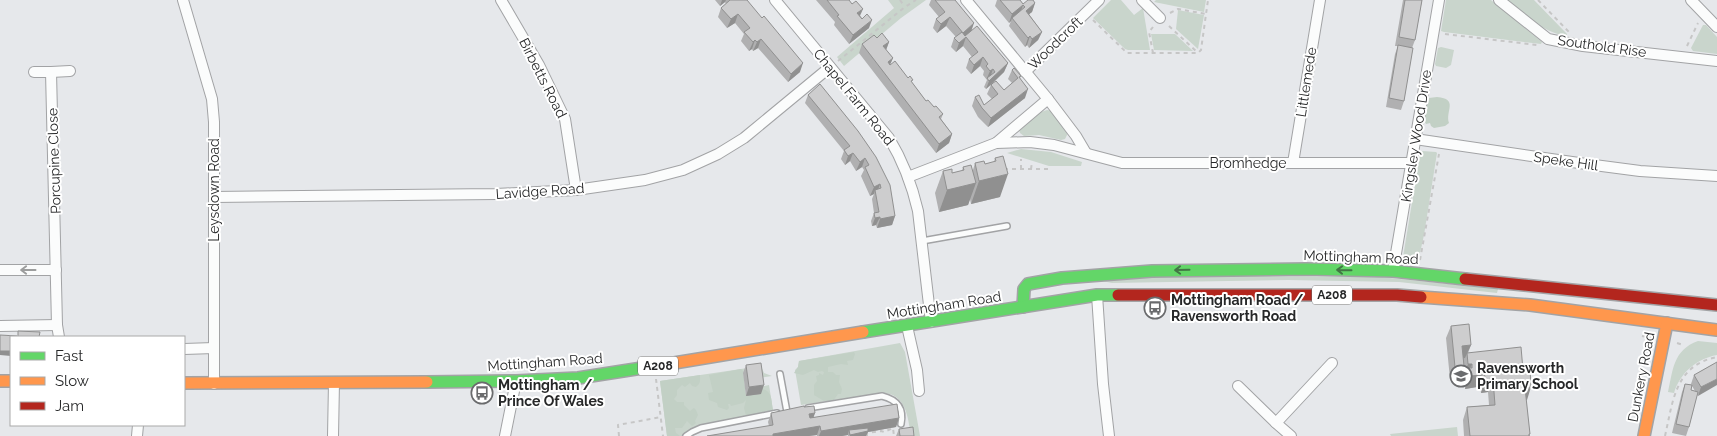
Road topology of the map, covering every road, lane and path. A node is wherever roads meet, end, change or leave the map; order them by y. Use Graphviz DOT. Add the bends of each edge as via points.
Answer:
graph roads {
  1 [pos="183,0"];
  2 [pos="501,0"];
  3 [pos="775,0"];
  4 [pos="900,0"];
  5 [pos="916,0"];
  6 [pos="966,0"];
  7 [pos="1099,0"];
  8 [pos="1142,0"];
  9 [pos="1208,0"];
  10 [pos="1320,0"];
  11 [pos="1439,0"];
  12 [pos="1499,0"];
  13 [pos="1538,0"];
  14 [pos="1691,0"];
  15 [pos="905,7"];
  16 [pos="1086,13"];
  17 [pos="1703,13"];
  18 [pos="1160,18"];
  19 [pos="1717,27"];
  20 [pos="1440,33"];
  21 [pos="1544,46"];
  22 [pos="1583,46"];
  23 [pos="1198,53"];
  24 [pos="1681,57"];
  25 [pos="1717,61"];
  26 [pos="830,67"];
  27 [pos="70,71"];
  28 [pos="34,72"];
  29 [pos="51,72"];
  30 [pos="1025,72"];
  31 [pos="1048,99"];
  32 [pos="1415,139"];
  33 [pos="996,143"];
  34 [pos="1440,150"];
  35 [pos="1086,153"];
  36 [pos="1022,159"];
  37 [pos="1004,162"];
  38 [pos="1032,162"];
  39 [pos="1293,163"];
  40 [pos="1411,163"];
  41 [pos="1021,169"];
  42 [pos="1032,169"];
  43 [pos="1050,169"];
  44 [pos="1717,176"];
  45 [pos="908,177"];
  46 [pos="576,190"];
  47 [pos="214,197"];
  48 [pos="1007,226"];
  49 [pos="922,241"];
  50 [pos="1419,268"];
  51 [pos="0,270"];
  52 [pos="56,270"];
  53 [pos="1393,271"];
  54 [pos="1097,295"];
  55 [pos="1717,306"];
  56 [pos="1023,307"];
  57 [pos="931,322"];
  58 [pos="1667,324"];
  59 [pos="56,325"];
  60 [pos="0,326"];
  61 [pos="907,326"];
  62 [pos="1717,330"];
  63 [pos="59,336"];
  64 [pos="1642,336"];
  65 [pos="1653,338"];
  66 [pos="1675,342"];
  67 [pos="1683,345"];
  68 [pos="185,348"];
  69 [pos="214,348"];
  70 [pos="1717,357"];
  71 [pos="1332,363"];
  72 [pos="655,366"];
  73 [pos="780,374"];
  74 [pos="334,382"];
  75 [pos="516,382"];
  76 [pos="185,383"];
  77 [pos="214,384"];
  78 [pos="1238,386"];
  79 [pos="919,391"];
  80 [pos="805,408"];
  81 [pos="796,410"];
  82 [pos="787,412"];
  83 [pos="661,417"];
  84 [pos="1276,423"];
  85 [pos="901,424"];
  86 [pos="333,436"];
  87 [pos="505,436"];
  88 [pos="619,436"];
  89 [pos="663,436"];
  90 [pos="686,436"];
  91 [pos="867,436"];
  92 [pos="894,436"];
  93 [pos="1110,436"];
  94 [pos="1291,436"];
  95 [pos="1644,436"];
  96 [pos="1665,436"];
  1 -- 47 [label="street, Leysdown Road" via="212,99"];
  2 -- 46 [label="street, Birbetts Road" via="540,65 565,119"];
  3 -- 26 [label="street, Chapel Farm Road"];
  4 -- 15 [label="path"];
  5 -- 15 [label="path"];
  6 -- 30 [label="street"];
  7 -- 16 [label="street, Woodcroft"];
  8 -- 18 [label="street"];
  9 -- 23 [label="path"];
  10 -- 39 [label="street, Littlemede"];
  11 -- 32 [label="street, Kingsley Wood Drive"];
  12 -- 22 [label="street, Southold Rise" via="1548,38"];
  13 -- 22 [label="path"];
  14 -- 17 [label="street"];
  15 -- 26 [label="path"];
  16 -- 23 [label="path, Woodcroft" via="1127,53"];
  16 -- 30 [label="street, Woodcroft"];
  17 -- 19 [label="street"];
  17 -- 24 [label="path"];
  18 -- 23 [label="path"];
  20 -- 21 [label="path"];
  22 -- 24 [label="street, Southold Rise"];
  24 -- 25 [label="street, Southold Rise"];
  26 -- 45 [label="street, Chapel Farm Road" via="889,138"];
  26 -- 46 [label="street, Lavidge Road" via="744,138 718,154 683,170 645,180"];
  27 -- 29 [label="street"];
  28 -- 29 [label="street"];
  29 -- 52 [label="street, Porcupine Close"];
  30 -- 31 [label="street"];
  31 -- 33 [label="street"];
  31 -- 35 [label="street"];
  32 -- 40 [label="street, Kingsley Wood Drive"];
  32 -- 44 [label="street, Speke Hill" via="1640,171"];
  33 -- 35 [label="street, Bromhedge" via="1040,142"];
  33 -- 45 [label="street, Bromhedge"];
  34 -- 50 [label="path"];
  35 -- 39 [label="street, Bromhedge" via="1122,163"];
  36 -- 41 [label="path"];
  37 -- 41 [label="path" via="1003,169"];
  38 -- 42 [label="path"];
  39 -- 40 [label="street, Bromhedge"];
  40 -- 53 [label="street, Kingsley Wood Drive"];
  41 -- 42 [label="path"];
  42 -- 43 [label="path"];
  45 -- 49 [label="street, Chapel Farm Road" via="918,211"];
  46 -- 47 [label="street, Lavidge Road"];
  47 -- 69 [label="street, Leysdown Road"];
  48 -- 49 [label="lane"];
  49 -- 57 [label="street, Chapel Farm Road"];
  52 -- 51 [label="street, one-way"];
  52 -- 59 [label="street, Porcupine Close"];
  53 -- 55 [label="main road, Mottingham Road"];
  53 -- 56 [label="main road, Mottingham Road, one-way" via="1152,270 1062,278 1028,284 1024,289"];
  54 -- 56 [label="main road, Mottingham Road / A208"];
  54 -- 58 [label="main road, Mottingham Road / A208" via="1397,295 1530,304"];
  54 -- 93 [label="street"];
  56 -- 57 [label="main road, Mottingham Road / A208"];
  57 -- 61 [label="main road, Mottingham Road / A208"];
  58 -- 62 [label="main road, Mottingham Road / A208"];
  58 -- 95 [label="main road, Dunkery Road"];
  59 -- 60 [label="street"];
  59 -- 63 [label="street, Porcupine Close"];
  61 -- 72 [label="main road, Mottingham Road / A208"];
  61 -- 79 [label="street"];
  64 -- 65 [label="path"];
  66 -- 67 [label="path"];
  68 -- 69 [label="street"];
  69 -- 77 [label="street, Leysdown Road"];
  70 -- 96 [label="path" via="1708,358 1690,369 1680,381"];
  71 -- 84 [label="street"];
  72 -- 75 [label="main road, Mottingham Road / A208" via="578,378"];
  72 -- 83 [label="path"];
  73 -- 82 [label="lane"];
  74 -- 75 [label="main road, Mottingham Road / A208"];
  74 -- 77 [label="main road, Mottingham Road / A208"];
  74 -- 86 [label="street"];
  75 -- 87 [label="street"];
  76 -- 77 [label="main road, Mottingham Road / A208"];
  78 -- 84 [label="street"];
  80 -- 85 [label="lane" via="882,396 899,405"];
  81 -- 82 [label="lane"];
  82 -- 90 [label="lane" via="710,426"];
  83 -- 88 [label="path" via="618,425"];
  83 -- 89 [label="path"];
  84 -- 94 [label="street"];
  91 -- 92 [label="path" via="867,433 893,428"];
}
